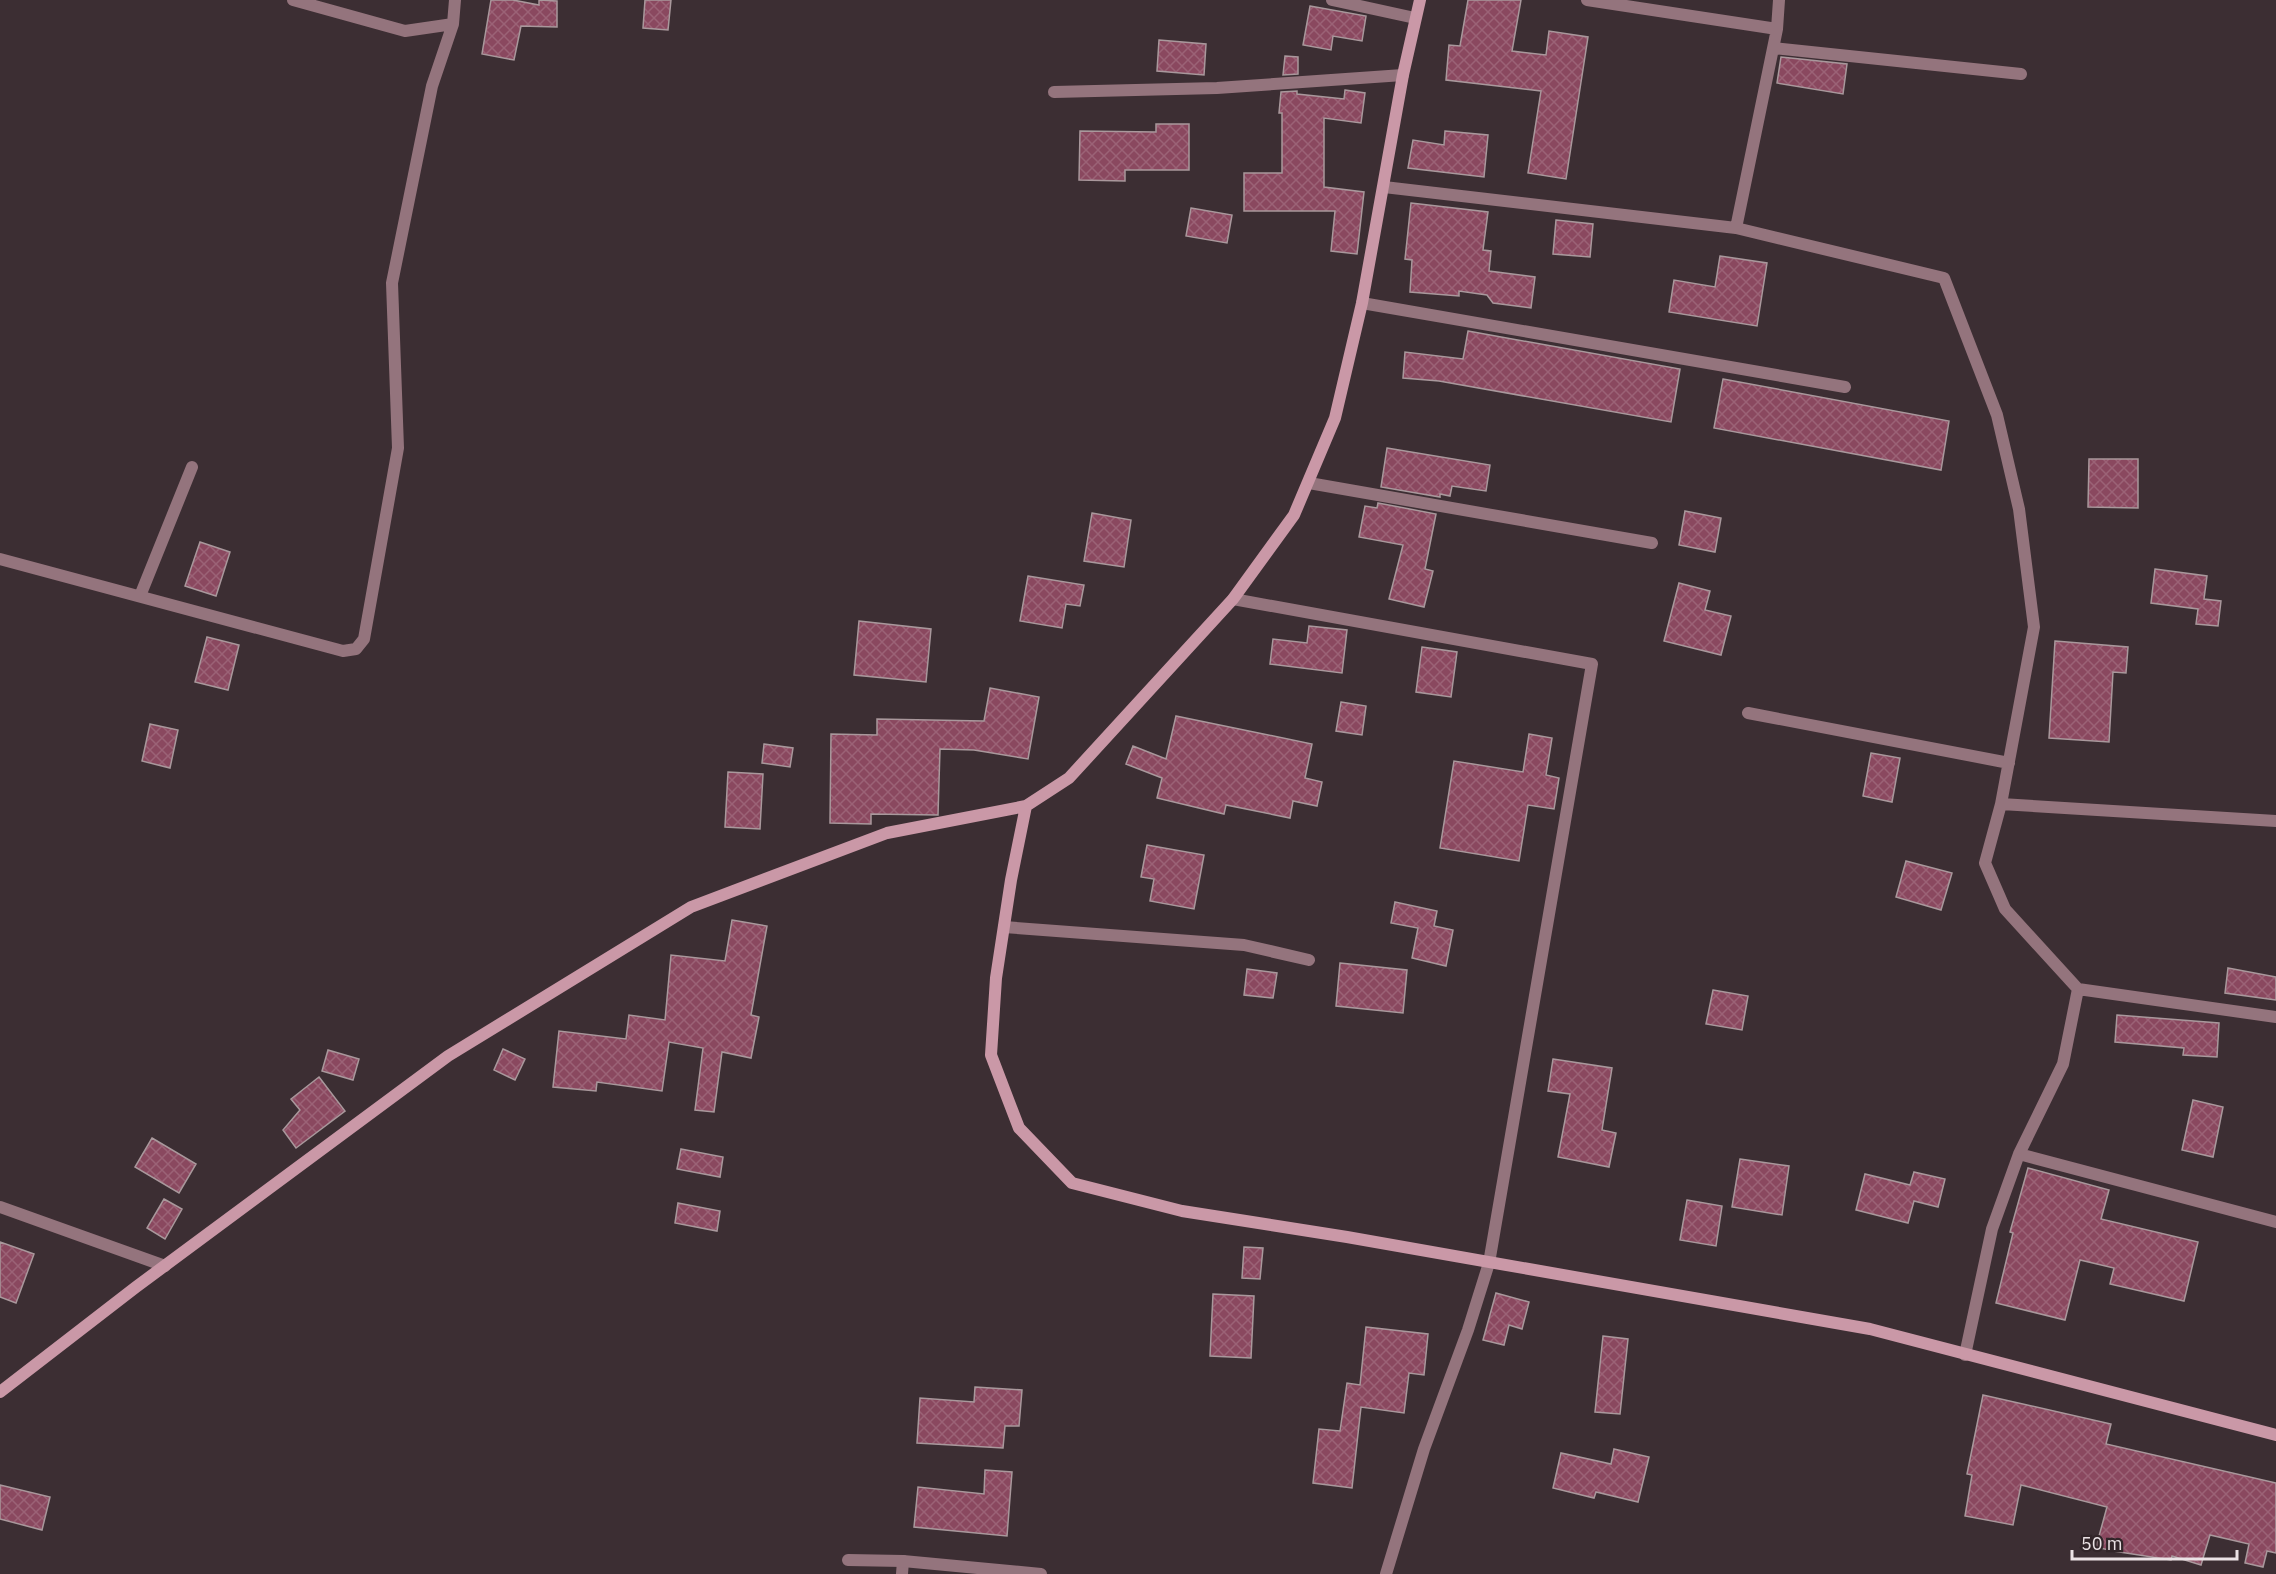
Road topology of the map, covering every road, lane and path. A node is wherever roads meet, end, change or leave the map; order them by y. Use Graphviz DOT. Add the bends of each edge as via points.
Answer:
graph roads {
  1 [pos="293,0"];
  2 [pos="455,0"];
  3 [pos="1332,0"];
  4 [pos="1420,0"];
  5 [pos="1587,0"];
  6 [pos="1779,0"];
  7 [pos="1415,18"];
  8 [pos="453,24"];
  9 [pos="1778,29"];
  10 [pos="1774,48"];
  11 [pos="2021,74"];
  12 [pos="1403,75"];
  13 [pos="1054,92"];
  14 [pos="1384,186"];
  15 [pos="1736,228"];
  16 [pos="1362,303"];
  17 [pos="1845,387"];
  18 [pos="192,467"];
  19 [pos="1309,483"];
  20 [pos="1652,543"];
  21 [pos="0,559"];
  22 [pos="140,596"];
  23 [pos="1233,599"];
  24 [pos="1748,713"];
  25 [pos="2009,763"];
  26 [pos="2001,804"];
  27 [pos="1026,806"];
  28 [pos="2276,821"];
  29 [pos="1004,927"];
  30 [pos="1309,960"];
  31 [pos="2078,989"];
  32 [pos="2276,1017"];
  33 [pos="2019,1154"];
  34 [pos="0,1207"];
  35 [pos="2276,1221"];
  36 [pos="1489,1263"];
  37 [pos="165,1266"];
  38 [pos="1965,1355"];
  39 [pos="0,1392"];
  40 [pos="2276,1435"];
  41 [pos="848,1560"];
  42 [pos="903,1561"];
  43 [pos="902,1574"];
  44 [pos="1041,1574"];
  45 [pos="1386,1574"];
  1 -- 8 [label="street" via="405,31"];
  2 -- 8 [label="street"];
  3 -- 7 [label="street"];
  4 -- 7 [label="street"];
  5 -- 9 [label="street"];
  6 -- 9 [label="street"];
  7 -- 12 [label="street"];
  8 -- 22 [label="street" via="432,86 392,283 398,448 364,639 356,649 343,651"];
  9 -- 10 [label="street"];
  10 -- 11 [label="street"];
  10 -- 15 [label="street"];
  12 -- 13 [label="street" via="1217,88"];
  12 -- 14 [label="street"];
  14 -- 15 [label="street"];
  14 -- 16 [label="street"];
  15 -- 25 [label="street" via="1944,278 1997,415 2019,508 2034,627"];
  16 -- 17 [label="street"];
  16 -- 19 [label="street" via="1335,418"];
  18 -- 22 [label="street"];
  19 -- 20 [label="street"];
  19 -- 23 [label="street" via="1294,515"];
  21 -- 22 [label="street"];
  23 -- 27 [label="street" via="1069,778"];
  23 -- 36 [label="street" via="1592,664"];
  24 -- 25 [label="street"];
  25 -- 26 [label="street"];
  26 -- 28 [label="street"];
  26 -- 31 [label="street" via="1985,863 2005,909"];
  27 -- 29 [label="street"];
  27 -- 37 [label="street" via="887,833 691,907 448,1056"];
  29 -- 30 [label="street" via="1244,945"];
  29 -- 36 [label="street" via="991,1055 1019,1128 1072,1183 1182,1211"];
  31 -- 32 [label="street"];
  31 -- 33 [label="street" via="2063,1064"];
  33 -- 35 [label="street"];
  33 -- 38 [label="street" via="1992,1229"];
  34 -- 37 [label="street"];
  36 -- 38 [label="street" via="1870,1329"];
  36 -- 45 [label="street" via="1424,1449"];
  37 -- 39 [label="street"];
  38 -- 40 [label="street"];
  41 -- 42 [label="street"];
  42 -- 43 [label="street"];
  42 -- 44 [label="street"];
}
